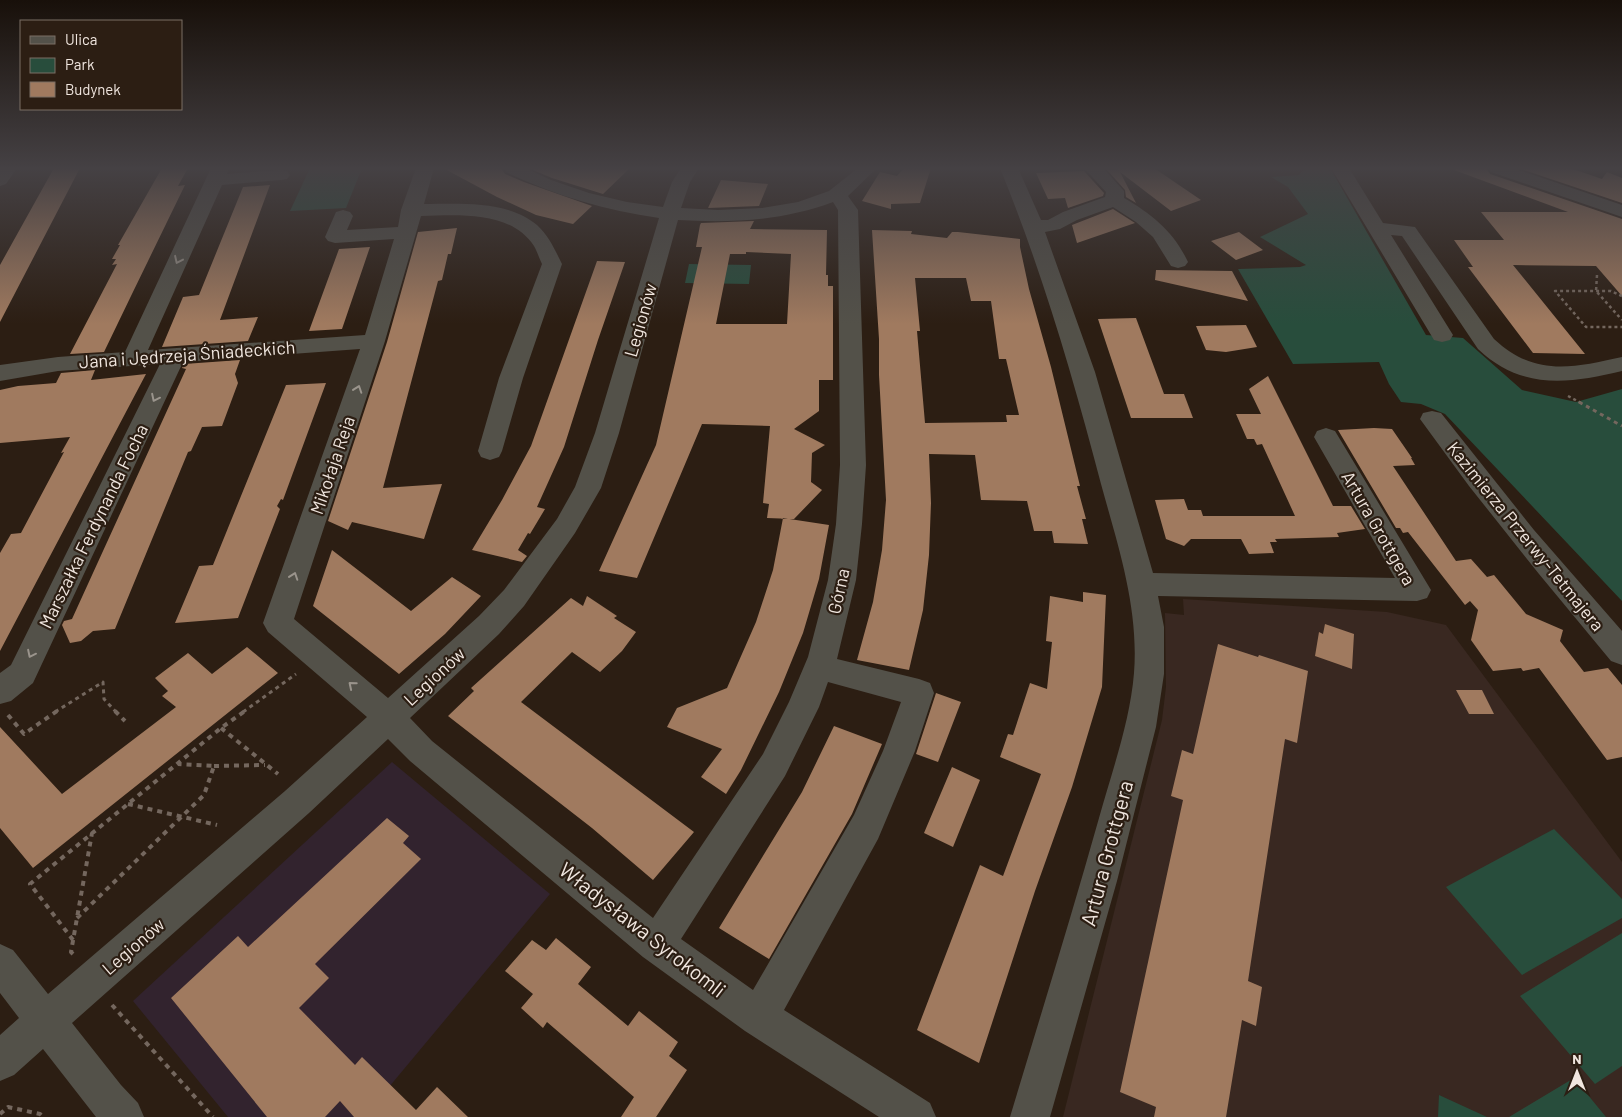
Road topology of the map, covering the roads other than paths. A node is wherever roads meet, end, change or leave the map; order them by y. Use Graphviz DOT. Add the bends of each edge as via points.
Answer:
graph roads {
  1 [pos="196,220"];
  2 [pos="341,220"];
  3 [pos="408,220"];
  4 [pos="514,220"];
  5 [pos="668,220"];
  6 [pos="848,220"];
  7 [pos="1031,220"];
  8 [pos="1062,220"];
  9 [pos="1144,220"];
  10 [pos="1371,220"];
  11 [pos="1034,226"];
  12 [pos="1376,228"];
  13 [pos="404,233"];
  14 [pos="1178,262"];
  15 [pos="1442,335"];
  16 [pos="374,340"];
  17 [pos="176,354"];
  18 [pos="134,358"];
  19 [pos="1622,364"];
  20 [pos="0,373"];
  21 [pos="1432,419"];
  22 [pos="1326,437"];
  23 [pos="490,451"];
  24 [pos="1142,584"];
  25 [pos="1622,652"];
  26 [pos="818,668"];
  27 [pos="0,691"];
  28 [pos="388,718"];
  29 [pos="656,944"];
  30 [pos="0,963"];
  31 [pos="759,1017"];
  32 [pos="46,1022"];
  33 [pos="0,1061"];
  34 [pos="124,1117"];
  35 [pos="916,1117"];
  36 [pos="1030,1117"];
  1 -- 18 [label="street, one-way"];
  2 -- 13 [label="street" via="335,237"];
  3 -- 13 [label="street, Mikołaja Reja"];
  4 -- 23 [label="street" via="537,235 552,264 511,378"];
  5 -- 28 [label="street, Legionów" via="588,488 566,526 514,598"];
  6 -- 26 [label="street, Górna" via="853,465 842,580"];
  7 -- 11 [label="street, Artura Grottgera"];
  8 -- 11 [label="street" via="1053,225"];
  9 -- 14 [label="street" via="1157,229"];
  10 -- 12 [label="street"];
  11 -- 24 [label="street, Artura Grottgera" via="1083,372"];
  12 -- 15 [label="street"];
  12 -- 19 [label="street" via="1408,231 1486,344 1505,362 1558,376"];
  13 -- 16 [label="street, Mikołaja Reja"];
  16 -- 17 [label="street, Jana i Jędrzeja Śniadeckich"];
  28 -- 16 [label="street, Mikołaja Reja, one-way" via="278,623"];
  17 -- 18 [label="street, Jana i Jędrzeja Śniadeckich"];
  17 -- 27 [label="street, Marszałka Ferdynanda Focha, one-way" via="22,674"];
  18 -- 20 [label="street, Jana i Jędrzeja Śniadeckich"];
  21 -- 25 [label="street, Kazimierza Przerwy-Tetmajera" via="1475,477"];
  22 -- 24 [label="street, Artura Grottgera" via="1416,590"];
  24 -- 36 [label="street, Artura Grottgera" via="1149,646 1140,727"];
  26 -- 29 [label="street, Górna" via="774,765"];
  26 -- 31 [label="street" via="919,693 866,827"];
  28 -- 29 [label="street, Władysława Syrokomli" via="421,751"];
  28 -- 32 [label="street, Legionów" via="298,802"];
  29 -- 31 [label="street, Władysława Syrokomli"];
  30 -- 32 [label="street"];
  31 -- 35 [label="street, Władysława Syrokomli"];
  32 -- 33 [label="street, Legionów"];
  32 -- 34 [label="street"];
}
